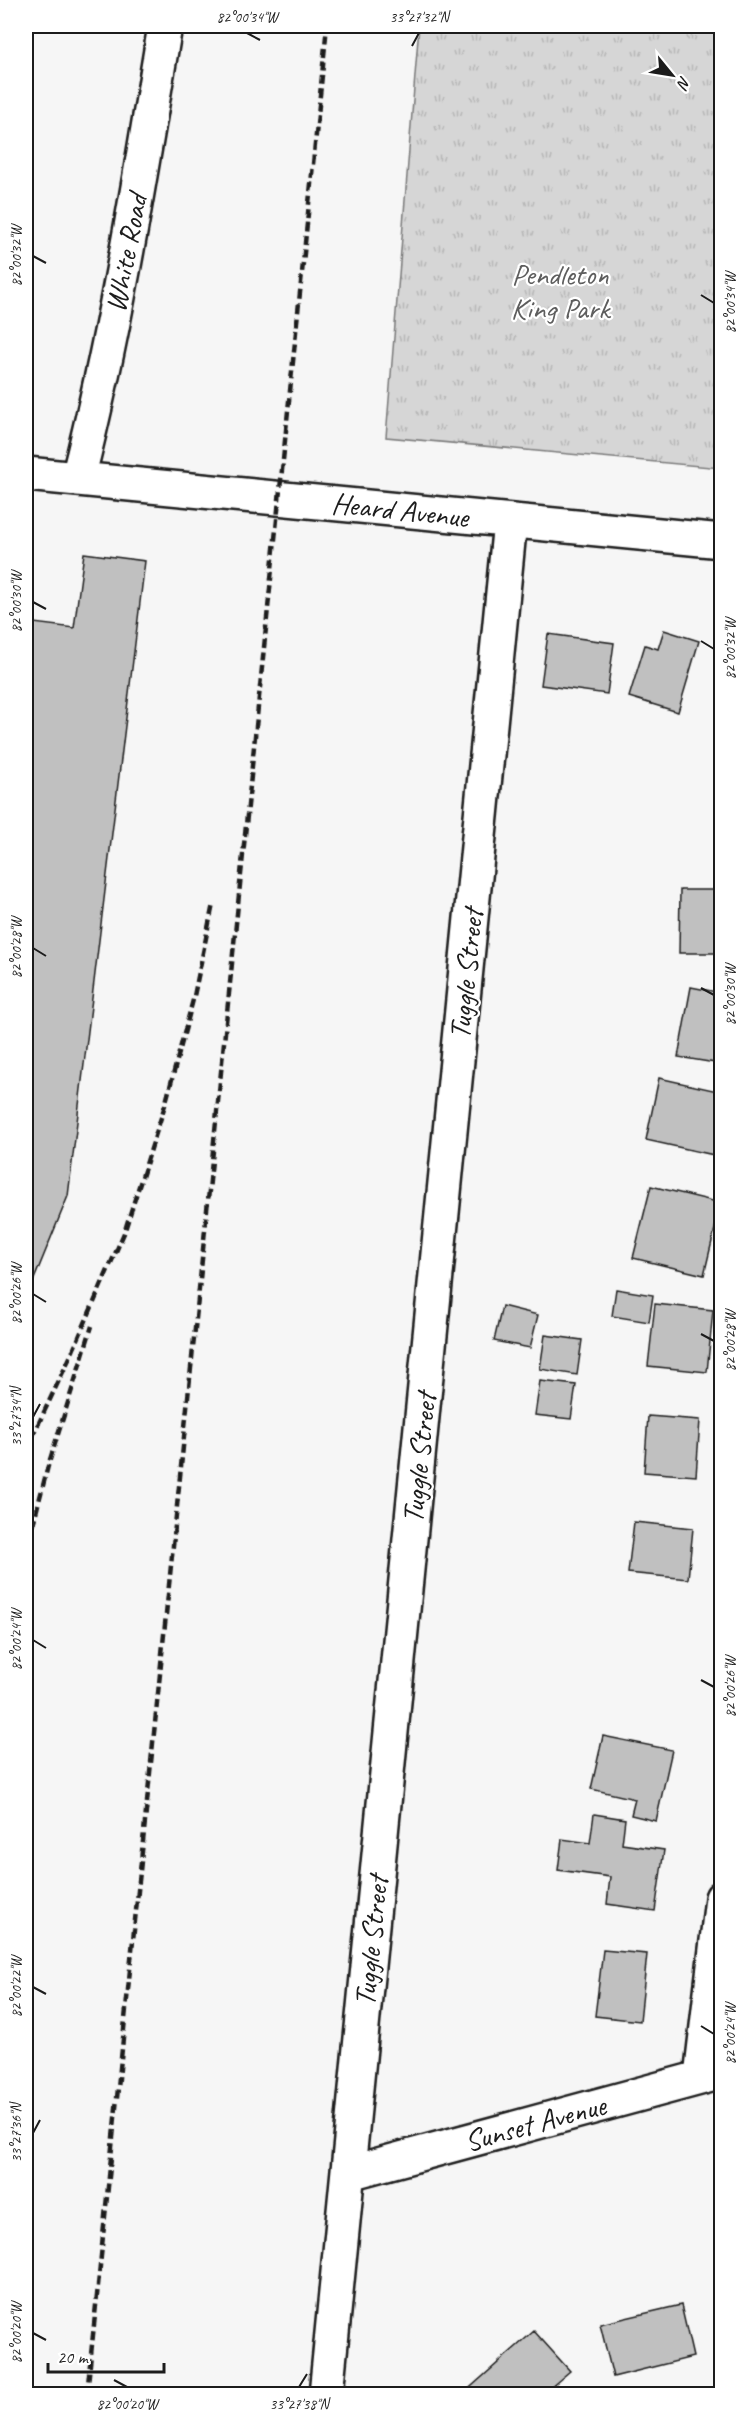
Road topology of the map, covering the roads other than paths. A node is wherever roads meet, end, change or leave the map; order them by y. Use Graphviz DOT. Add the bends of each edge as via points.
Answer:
graph roads {
  1 [pos="165,26"];
  2 [pos="26,474"];
  3 [pos="78,478"];
  4 [pos="510,520"];
  5 [pos="722,541"];
  6 [pos="722,1898"];
  7 [pos="711,2074"];
  8 [pos="349,2173"];
  9 [pos="327,2394"];
  1 -- 3 [label="street, White Road" via="102,379"];
  2 -- 3 [label="street, Heard Avenue"];
  3 -- 4 [label="street, Heard Avenue"];
  4 -- 5 [label="street, Heard Avenue"];
  4 -- 8 [label="street, Tuggle Street"];
  6 -- 7 [label="street"];
  7 -- 8 [label="street, Sunset Avenue"];
  8 -- 9 [label="street, Tuggle Street"];
}
